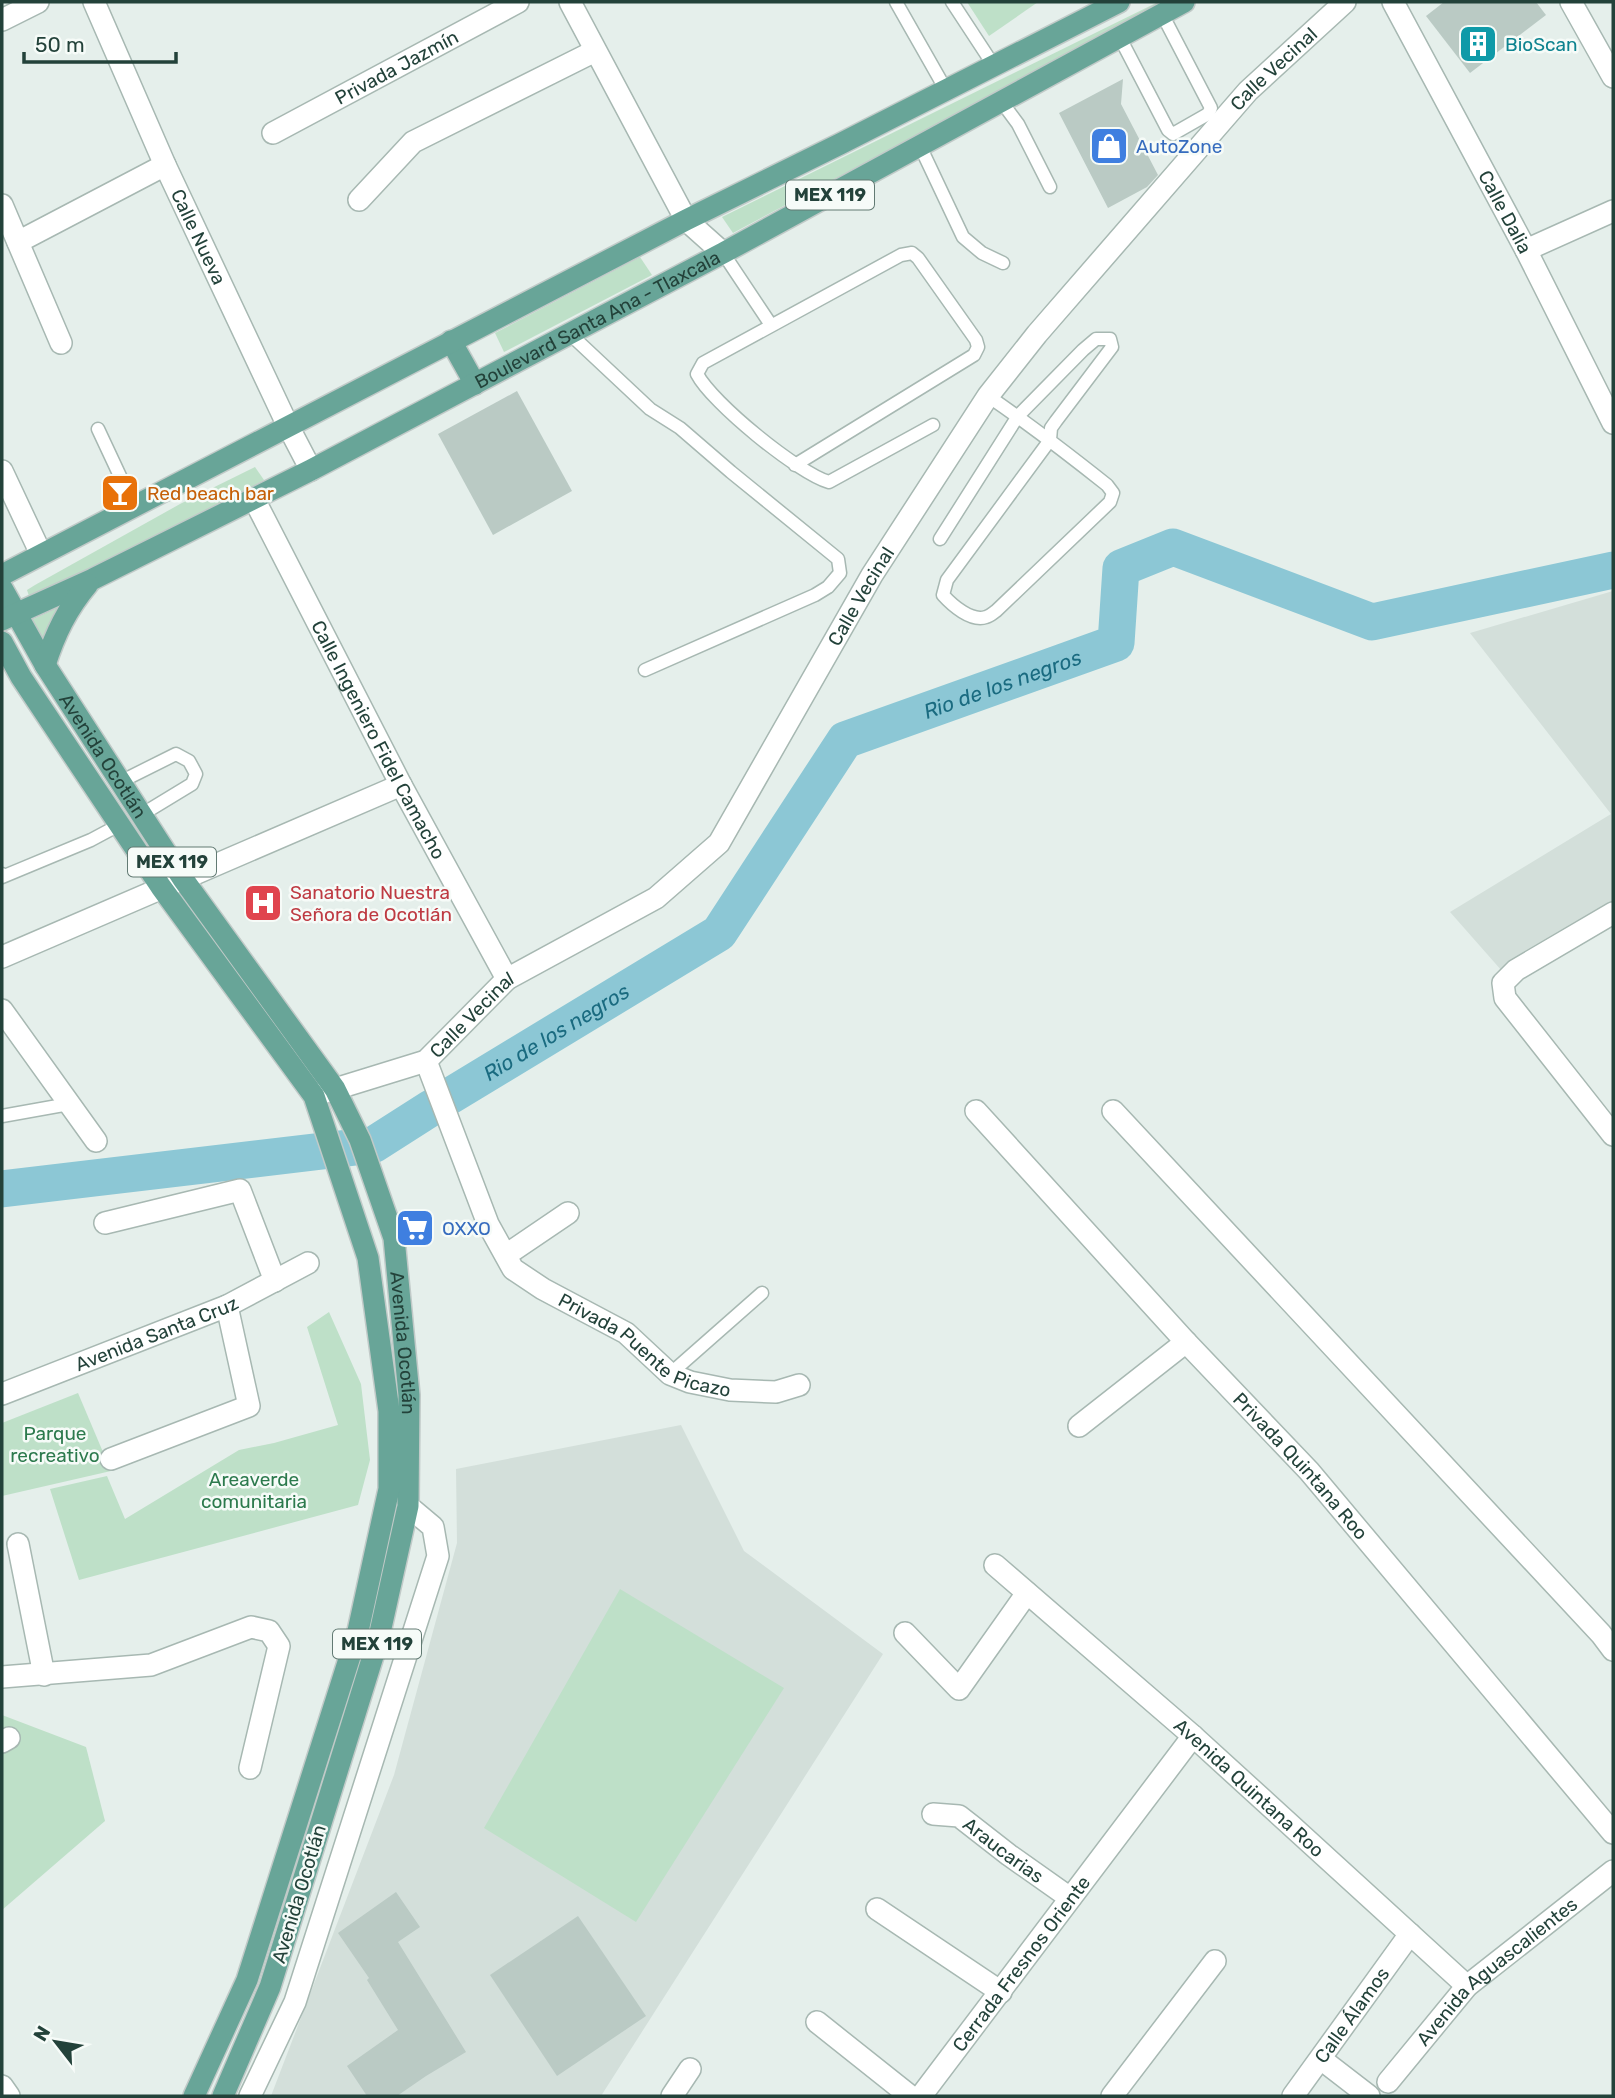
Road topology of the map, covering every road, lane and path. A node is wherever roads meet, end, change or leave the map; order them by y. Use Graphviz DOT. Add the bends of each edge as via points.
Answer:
graph roads {
  1 [pos="38,2"];
  2 [pos="94,2"];
  3 [pos="519,2"];
  4 [pos="570,2"];
  5 [pos="896,2"];
  6 [pos="952,2"];
  7 [pos="1119,2"];
  8 [pos="1184,2"];
  9 [pos="1345,2"];
  10 [pos="1393,2"];
  11 [pos="1571,2"];
  12 [pos="8,12"];
  13 [pos="1161,12"];
  14 [pos="1119,36"];
  15 [pos="595,51"];
  16 [pos="994,66"];
  17 [pos="1613,77"];
  18 [pos="946,90"];
  19 [pos="1001,101"];
  20 [pos="273,133"];
  21 [pos="920,146"];
  22 [pos="165,165"];
  23 [pos="1050,187"];
  24 [pos="359,200"];
  25 [pos="2,205"];
  26 [pos="1613,211"];
  27 [pos="686,220"];
  28 [pos="18,242"];
  29 [pos="1526,250"];
  30 [pos="723,253"];
  31 [pos="1003,263"];
  32 [pos="771,325"];
  33 [pos="570,334"];
  34 [pos="451,341"];
  35 [pos="61,343"];
  36 [pos="475,384"];
  37 [pos="988,396"];
  38 [pos="1018,416"];
  39 [pos="1613,423"];
  40 [pos="933,425"];
  41 [pos="288,426"];
  42 [pos="98,429"];
  43 [pos="1049,440"];
  44 [pos="795,465"];
  45 [pos="311,470"];
  46 [pos="2,471"];
  47 [pos="254,499"];
  48 [pos="134,506"];
  49 [pos="940,539"];
  50 [pos="41,554"];
  51 [pos="2,575"];
  52 [pos="93,579"];
  53 [pos="2,588"];
  54 [pos="9,617"];
  55 [pos="2,642"];
  56 [pos="45,665"];
  57 [pos="2,666"];
  58 [pos="645,670"];
  59 [pos="21,677"];
  60 [pos="120,782"];
  61 [pos="401,785"];
  62 [pos="141,815"];
  63 [pos="119,825"];
  64 [pos="2,874"];
  65 [pos="183,879"];
  66 [pos="161,887"];
  67 [pos="1613,913"];
  68 [pos="2,957"];
  69 [pos="507,979"];
  70 [pos="2,1010"];
  71 [pos="426,1062"];
  72 [pos="335,1089"];
  73 [pos="314,1096"];
  74 [pos="69,1104"];
  75 [pos="976,1111"];
  76 [pos="1113,1111"];
  77 [pos="2,1116"];
  78 [pos="1613,1135"];
  79 [pos="96,1141"];
  80 [pos="568,1213"];
  81 [pos="105,1223"];
  82 [pos="506,1255"];
  83 [pos="307,1263"];
  84 [pos="275,1281"];
  85 [pos="762,1293"];
  86 [pos="227,1306"];
  87 [pos="1186,1342"];
  88 [pos="670,1374"];
  89 [pos="799,1385"];
  90 [pos="2,1394"];
  91 [pos="1079,1426"];
  92 [pos="111,1459"];
  93 [pos="408,1506"];
  94 [pos="18,1544"];
  95 [pos="995,1565"];
  96 [pos="1027,1593"];
  97 [pos="905,1633"];
  98 [pos="1613,1650"];
  99 [pos="44,1675"];
  100 [pos="4,1679"];
  101 [pos="1193,1736"];
  102 [pos="250,1768"];
  103 [pos="933,1814"];
  104 [pos="1613,1832"];
  105 [pos="1613,1871"];
  106 [pos="1070,1898"];
  107 [pos="877,1909"];
  108 [pos="1410,1934"];
  109 [pos="1215,1961"];
  110 [pos="1466,1986"];
  111 [pos="1001,1992"];
  112 [pos="817,2022"];
  113 [pos="1321,2059"];
  114 [pos="690,2069"];
  115 [pos="1388,2082"];
  116 [pos="2,2086"];
  117 [pos="9,2096"];
  118 [pos="194,2096"];
  119 [pos="223,2096"];
  120 [pos="250,2096"];
  121 [pos="672,2096"];
  122 [pos="910,2096"];
  123 [pos="920,2096"];
  124 [pos="1112,2096"];
  125 [pos="1293,2096"];
  126 [pos="1369,2096"];
  1 -- 12 [label="street"];
  2 -- 22 [label="street, Calle Nueva"];
  3 -- 20 [label="street, Privada Jazmín"];
  4 -- 15 [label="street"];
  5 -- 18 [label="lane"];
  6 -- 16 [label="lane"];
  7 -- 16 [label="main road, MEX 119"];
  8 -- 13 [label="main road, Boulevard Santa Ana - Tlaxcala / MEX 119"];
  9 -- 37 [label="street, Calle Vecinal" via="1248,91"];
  10 -- 29 [label="street, Calle Dalia"];
  11 -- 17 [label="street"];
  13 -- 14 [label="main road, Boulevard Santa Ana - Tlaxcala / MEX 119"];
  13 -- 14 [label="lane" via="1211,108 1173,134"];
  14 -- 19 [label="main road, Boulevard Santa Ana - Tlaxcala / MEX 119"];
  15 -- 24 [label="street" via="413,142"];
  15 -- 27 [label="street"];
  16 -- 18 [label="main road, MEX 119"];
  18 -- 27 [label="main road, MEX 119"];
  19 -- 21 [label="main road, Boulevard Santa Ana - Tlaxcala / MEX 119"];
  19 -- 23 [label="lane"];
  21 -- 30 [label="main road, Boulevard Santa Ana - Tlaxcala / MEX 119"];
  21 -- 31 [label="lane" via="963,237"];
  22 -- 28 [label="street"];
  22 -- 41 [label="street, Calle Nueva"];
  25 -- 28 [label="street"];
  26 -- 29 [label="street"];
  27 -- 30 [label="street"];
  27 -- 34 [label="main road, MEX 119"];
  28 -- 35 [label="street"];
  29 -- 39 [label="street, Calle Dalia"];
  30 -- 32 [label="lane"];
  30 -- 33 [label="main road, Boulevard Santa Ana - Tlaxcala / MEX 119"];
  32 -- 44 [label="lane" via="703,363 696,374 725,407"];
  32 -- 44 [label="lane" via="912,253 978,347 974,355"];
  33 -- 36 [label="main road, Boulevard Santa Ana - Tlaxcala / MEX 119"];
  33 -- 58 [label="lane" via="650,409 680,428 838,559 839,573 815,595"];
  34 -- 36 [label="main road"];
  34 -- 41 [label="main road, MEX 119"];
  36 -- 45 [label="main road, Boulevard Santa Ana - Tlaxcala / MEX 119"];
  37 -- 38 [label="lane"];
  37 -- 69 [label="street, Calle Vecinal" via="872,575 719,843 656,898"];
  38 -- 43 [label="lane"];
  38 -- 43 [label="lane" via="1096,339 1110,339 1112,347 1051,428"];
  38 -- 49 [label="lane"];
  40 -- 44 [label="lane" via="828,482"];
  41 -- 45 [label="street, Calle Nueva"];
  41 -- 48 [label="main road, MEX 119"];
  42 -- 48 [label="lane"];
  43 -- 43 [label="lane" via="947,580 943,595 973,617 985,618 996,611 1110,502 1113,493 1107,485"];
  45 -- 47 [label="main road, Boulevard Santa Ana - Tlaxcala / MEX 119"];
  46 -- 50 [label="street"];
  47 -- 52 [label="main road, Boulevard Santa Ana - Tlaxcala / MEX 119"];
  47 -- 61 [label="street, Calle Ingeniero Fidel Camacho"];
  48 -- 50 [label="main road, MEX 119"];
  50 -- 51 [label="main road, MEX 119"];
  52 -- 54 [label="main road, Boulevard Santa Ana - Tlaxcala / MEX 119"];
  52 -- 56 [label="main road" via="55,634"];
  53 -- 54 [label="main road, Avenida Ocotlán / MEX 119"];
  54 -- 56 [label="main road, Avenida Ocotlán / MEX 119"];
  55 -- 59 [label="main road, Avenida Ocotlán / MEX 119"];
  56 -- 60 [label="main road, Avenida Ocotlán / MEX 119"];
  57 -- 59 [label="main road"];
  59 -- 63 [label="main road, Avenida Ocotlán / MEX 119"];
  60 -- 62 [label="main road, Avenida Ocotlán / MEX 119"];
  60 -- 62 [label="lane" via="176,754 188,761 196,774 192,784"];
  61 -- 65 [label="street"];
  61 -- 69 [label="street, Calle Ingeniero Fidel Camacho"];
  62 -- 65 [label="main road, Avenida Ocotlán / MEX 119"];
  63 -- 64 [label="lane"];
  63 -- 66 [label="main road, Avenida Ocotlán / MEX 119"];
  65 -- 66 [label="street"];
  65 -- 72 [label="main road, Avenida Ocotlán / MEX 119"];
  66 -- 68 [label="street"];
  66 -- 73 [label="main road, Avenida Ocotlán / MEX 119"];
  67 -- 78 [label="street" via="1516,970 1503,983 1505,998"];
  69 -- 71 [label="street, Calle Vecinal"];
  70 -- 74 [label="street"];
  71 -- 72 [label="street, Calle Vecinal"];
  71 -- 82 [label="street, Privada Puente Picazo" via="488,1224"];
  72 -- 73 [label="street, Calle Vecinal"];
  72 -- 93 [label="main road, Avenida Ocotlán / MEX 119" via="354,1127 394,1238 409,1395"];
  73 -- 118 [label="main road, Avenida Ocotlán / MEX 119" via="368,1258 389,1411 389,1489 358,1631 247,1980"];
  74 -- 77 [label="lane"];
  74 -- 79 [label="street"];
  75 -- 87 [label="street, Privada Quintana Roo"];
  76 -- 98 [label="street"];
  80 -- 82 [label="street"];
  81 -- 84 [label="street" via="240,1190"];
  82 -- 88 [label="street, Privada Puente Picazo" via="513,1269 625,1333"];
  83 -- 84 [label="street, Avenida Santa Cruz"];
  84 -- 86 [label="street, Avenida Santa Cruz"];
  85 -- 88 [label="lane"];
  86 -- 90 [label="street, Avenida Santa Cruz"];
  86 -- 92 [label="street" via="250,1406"];
  87 -- 91 [label="street"];
  87 -- 104 [label="street, Privada Quintana Roo" via="1308,1471"];
  88 -- 89 [label="street, Privada Puente Picazo" via="730,1390 776,1392"];
  93 -- 119 [label="main road, Avenida Ocotlán / MEX 119" via="379,1637 270,1987"];
  93 -- 120 [label="street" via="433,1527 438,1556 295,2002"];
  94 -- 99 [label="street"];
  95 -- 96 [label="street, Avenida Quintana Roo"];
  96 -- 97 [label="street" via="959,1689"];
  96 -- 101 [label="street, Avenida Quintana Roo"];
  99 -- 100 [label="street"];
  99 -- 102 [label="street" via="151,1665 251,1627 269,1631 279,1646"];
  101 -- 106 [label="street, Cerrada Fresnos Oriente"];
  101 -- 108 [label="street, Avenida Quintana Roo"];
  103 -- 106 [label="street, Araucarias" via="959,1816"];
  105 -- 110 [label="street, Avenida Aguascalientes"];
  106 -- 111 [label="street, Cerrada Fresnos Oriente"];
  107 -- 111 [label="street"];
  108 -- 110 [label="street, Avenida Quintana Roo"];
  108 -- 113 [label="street, Calle Álamos"];
  109 -- 124 [label="street"];
  110 -- 115 [label="street, Avenida Aguascalientes"];
  111 -- 123 [label="street, Cerrada Fresnos Oriente"];
  112 -- 122 [label="street"];
  113 -- 125 [label="street, Calle Álamos"];
  113 -- 126 [label="street"];
  114 -- 121 [label="street"];
  116 -- 117 [label="street"];
}
